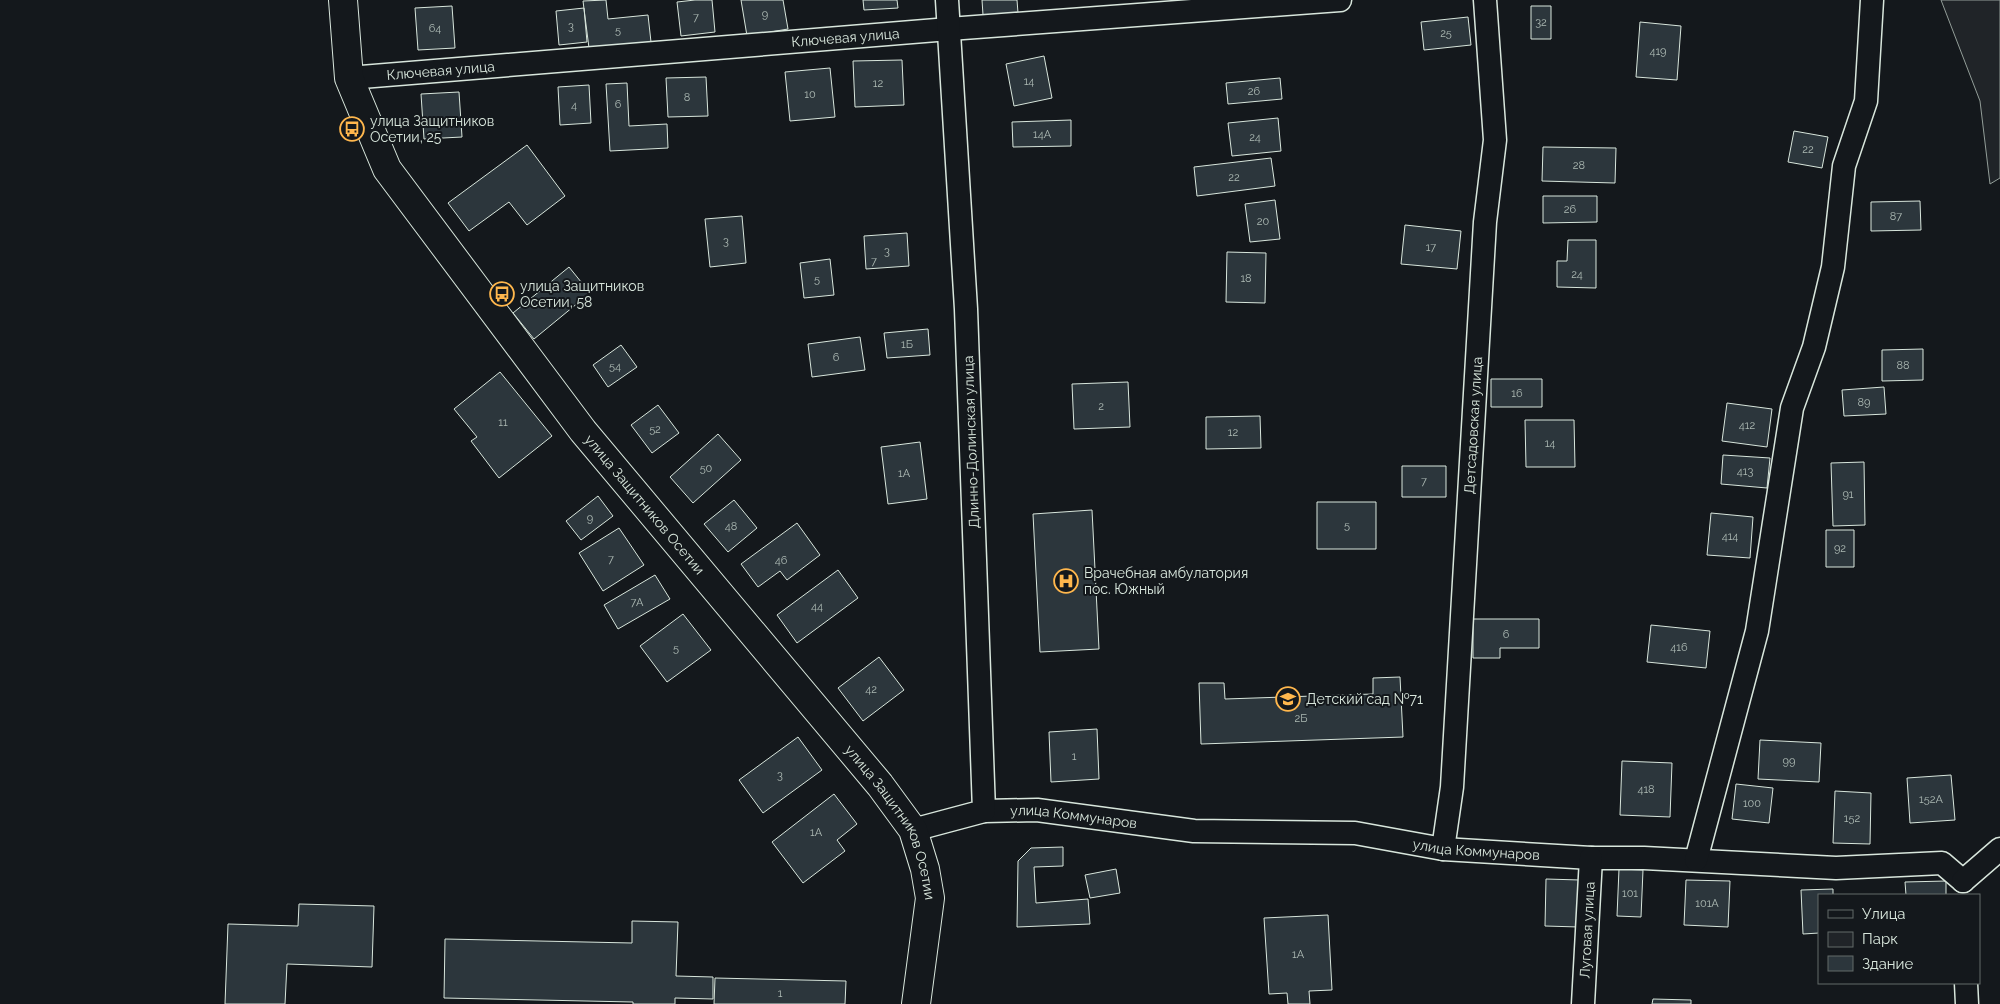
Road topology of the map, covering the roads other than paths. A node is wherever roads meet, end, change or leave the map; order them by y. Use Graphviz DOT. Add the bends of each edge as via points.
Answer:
graph roads {
  1 [pos="343,0"];
  2 [pos="948,0"];
  3 [pos="1340,0"];
  4 [pos="1485,0"];
  5 [pos="1872,0"];
  6 [pos="1304,1"];
  7 [pos="949,29"];
  8 [pos="350,78"];
  9 [pos="984,811"];
  10 [pos="913,830"];
  11 [pos="1443,849"];
  12 [pos="2000,849"];
  13 [pos="1591,858"];
  14 [pos="1696,860"];
  15 [pos="1963,888"];
  16 [pos="1966,984"];
  17 [pos="916,1004"];
  18 [pos="1583,1004"];
  19 [pos="1967,1004"];
  1 -- 8 [label="street, улица Защитников Осетии"];
  2 -- 7 [label="street, Длинно-Долинская улица"];
  3 -- 6 [label="street, Ключевая улица"];
  4 -- 11 [label="street, Детсадовская улица" via="1495,140 1485,222 1452,787"];
  5 -- 14 [label="street" via="1866,101 1844,166 1833,266 1814,347 1792,408 1757,631"];
  6 -- 7 [label="street, Ключевая улица"];
  7 -- 8 [label="street, Ключевая улица"];
  7 -- 9 [label="street, Длинно-Долинская улица" via="966,309"];
  8 -- 10 [label="street, улица Защитников Осетии" via="387,169 565,407 874,778"];
  9 -- 10 [label="street"];
  9 -- 11 [label="street, улица Коммунаров" via="1037,810 1194,831 1355,833"];
  10 -- 17 [label="street, улица Защитников Осетии" via="930,898"];
  11 -- 13 [label="street, улица Коммунаров"];
  12 -- 15 [label="street"];
  13 -- 14 [label="street, улица Коммунаров"];
  13 -- 18 [label="street, Луговая улица"];
  14 -- 15 [label="street, улица Коммунаров" via="1836,868 1942,863"];
  16 -- 19 [label="street"];
}
